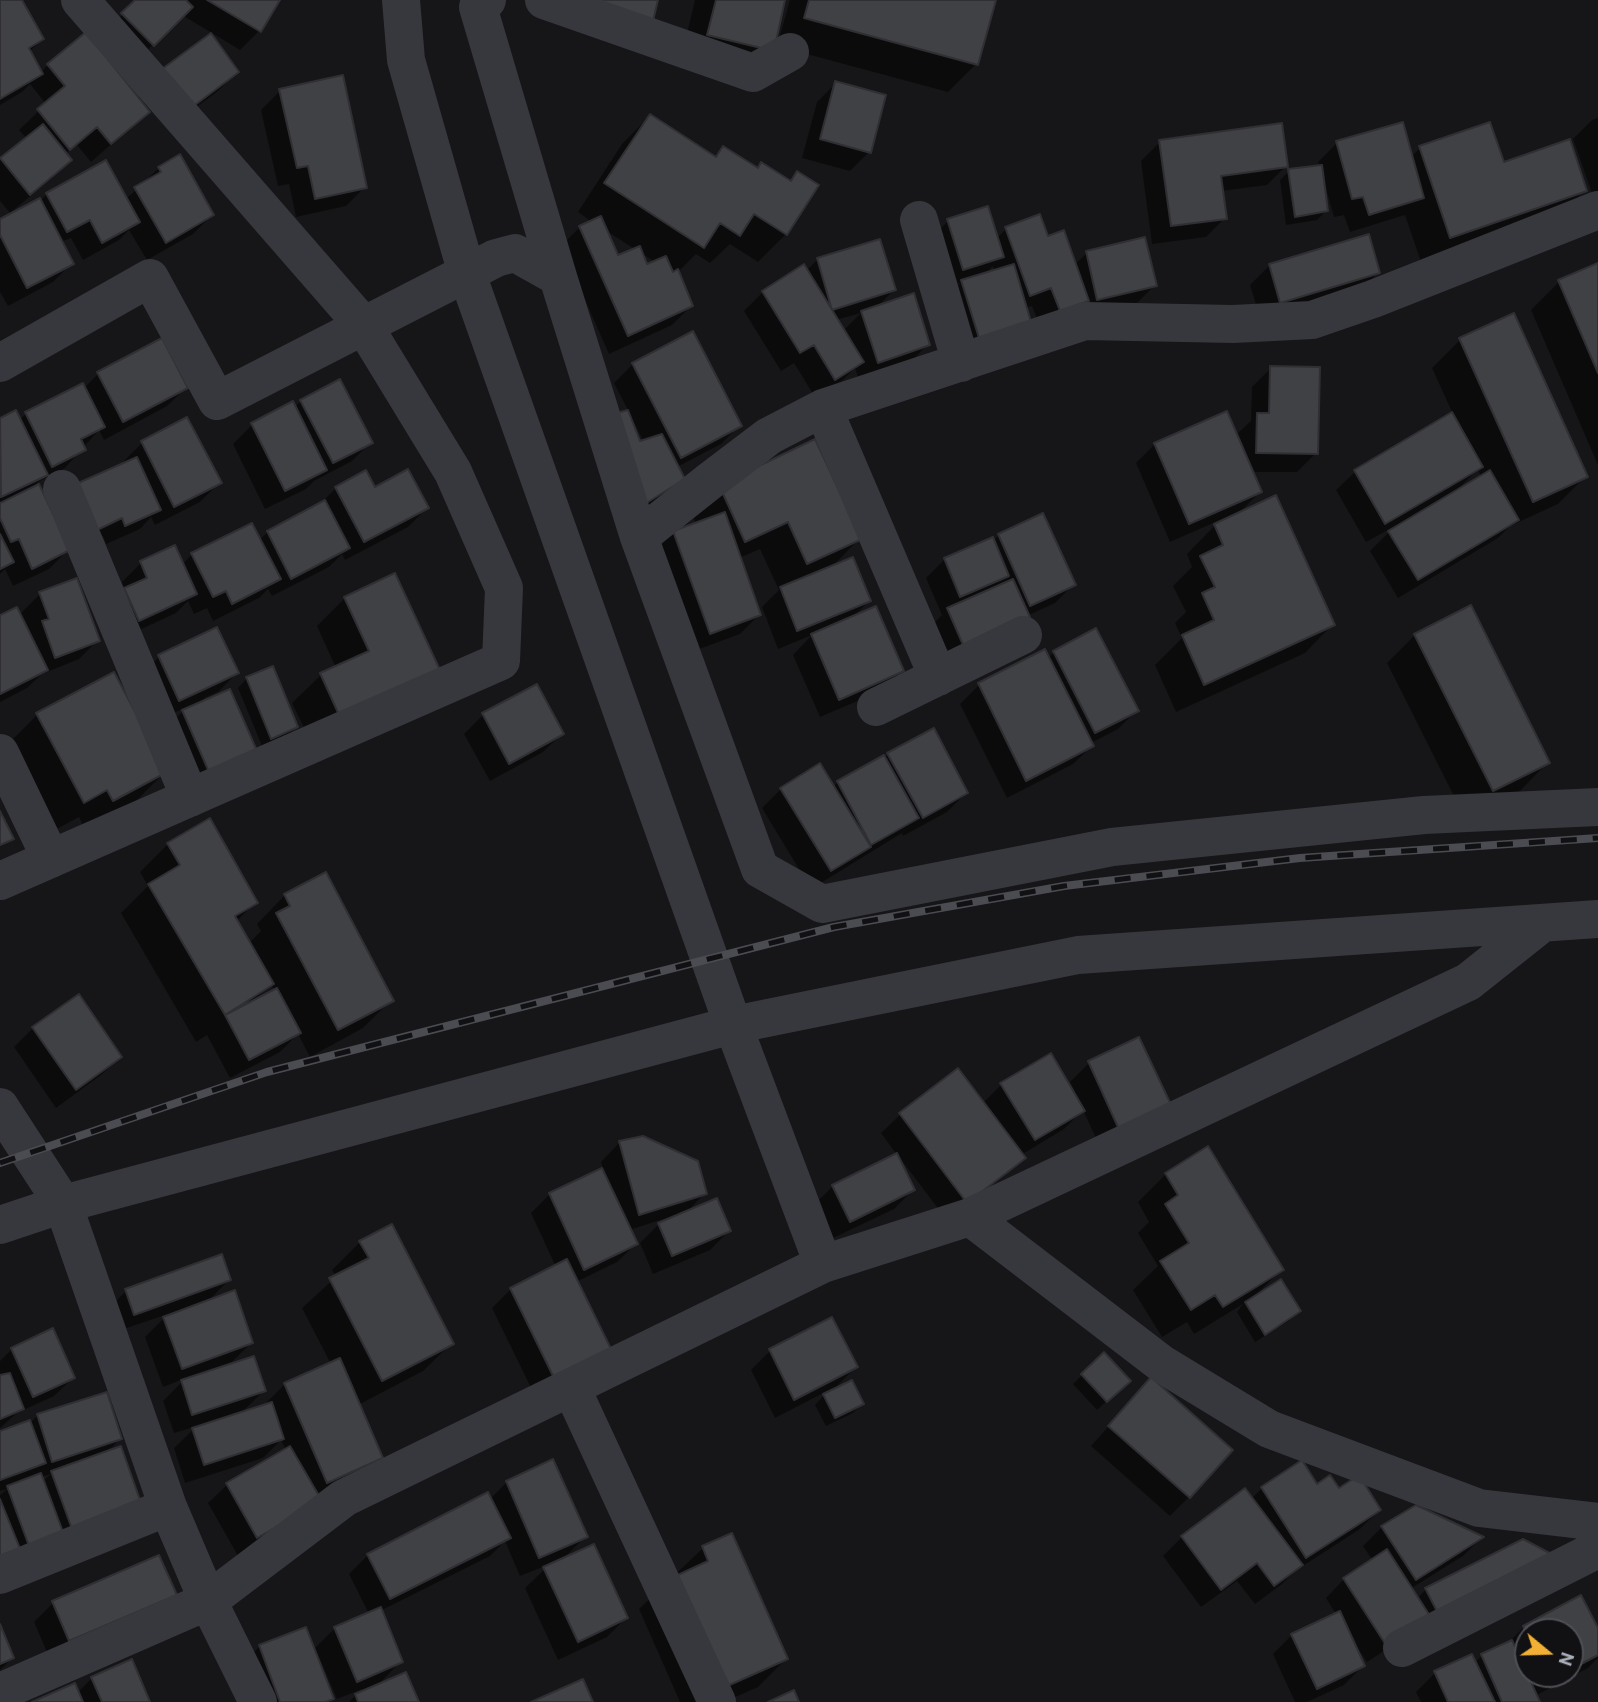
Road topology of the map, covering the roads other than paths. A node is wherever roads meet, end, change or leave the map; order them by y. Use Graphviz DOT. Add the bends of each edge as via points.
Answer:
graph roads {
  1 [pos="80,0"];
  2 [pos="401,0"];
  3 [pos="487,0"];
  4 [pos="544,0"];
  5 [pos="789,52"];
  6 [pos="1598,210"];
  7 [pos="919,220"];
  8 [pos="467,274"];
  9 [pos="558,277"];
  10 [pos="364,326"];
  11 [pos="0,363"];
  12 [pos="961,363"];
  13 [pos="823,408"];
  14 [pos="62,489"];
  15 [pos="639,537"];
  16 [pos="1023,635"];
  17 [pos="938,677"];
  18 [pos="876,707"];
  19 [pos="0,753"];
  20 [pos="190,798"];
  21 [pos="1598,807"];
  22 [pos="51,859"];
  23 [pos="0,881"];
  24 [pos="1598,919"];
  25 [pos="1541,924"];
  26 [pos="733,1025"];
  27 [pos="0,1107"];
  28 [pos="63,1204"];
  29 [pos="970,1217"];
  30 [pos="0,1225"];
  31 [pos="823,1264"];
  32 [pos="571,1387"];
  33 [pos="168,1507"];
  34 [pos="1598,1522"];
  35 [pos="1598,1549"];
  36 [pos="0,1575"];
  37 [pos="208,1601"];
  38 [pos="1402,1648"];
  39 [pos="0,1692"];
  40 [pos="258,1702"];
  41 [pos="717,1702"];
  1 -- 10 [label="street"];
  2 -- 8 [label="street" via="406,60"];
  3 -- 9 [label="street" via="478,7"];
  4 -- 5 [label="street" via="753,73"];
  6 -- 12 [label="street" via="1312,320 1233,324 1084,321"];
  7 -- 12 [label="street"];
  8 -- 9 [label="street" via="515,253"];
  8 -- 10 [label="street"];
  8 -- 26 [label="street"];
  9 -- 15 [label="street"];
  10 -- 11 [label="street" via="217,401 150,278"];
  10 -- 20 [label="street" via="453,472 504,587 500,661"];
  12 -- 13 [label="street"];
  13 -- 15 [label="street" via="769,436"];
  13 -- 17 [label="street"];
  14 -- 20 [label="street"];
  15 -- 21 [label="street" via="760,869 822,904 1112,847 1424,815"];
  16 -- 17 [label="street"];
  17 -- 18 [label="street"];
  19 -- 22 [label="street"];
  20 -- 22 [label="street"];
  22 -- 23 [label="street"];
  24 -- 25 [label="street"];
  25 -- 26 [label="street" via="1078,955"];
  25 -- 29 [label="street" via="1468,982"];
  26 -- 28 [label="street"];
  26 -- 31 [label="street"];
  27 -- 28 [label="street"];
  28 -- 30 [label="street"];
  28 -- 33 [label="street"];
  29 -- 31 [label="street"];
  29 -- 34 [label="street" via="1162,1364 1269,1429 1479,1508"];
  31 -- 32 [label="street"];
  32 -- 37 [label="street" via="344,1497"];
  32 -- 41 [label="street"];
  33 -- 36 [label="street"];
  33 -- 37 [label="street"];
  35 -- 38 [label="street"];
  37 -- 39 [label="street"];
  37 -- 40 [label="street"];
}
